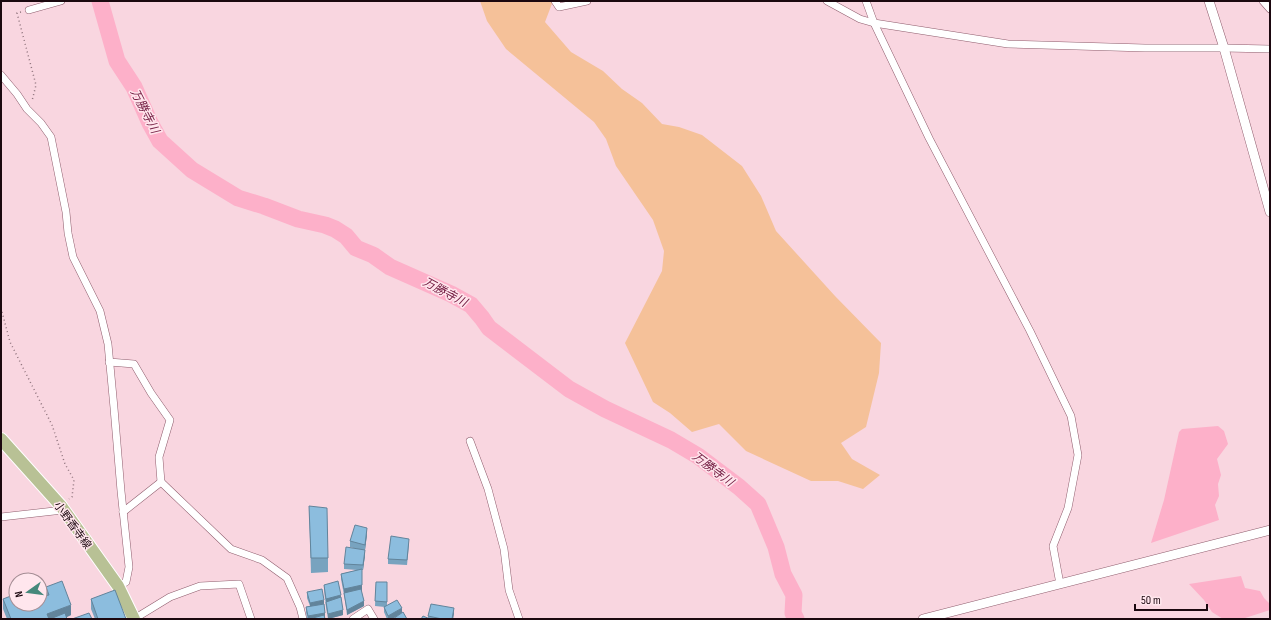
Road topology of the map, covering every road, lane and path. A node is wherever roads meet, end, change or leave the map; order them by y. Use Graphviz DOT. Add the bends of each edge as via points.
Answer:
graph roads {
  1 [pos="61,1"];
  2 [pos="555,1"];
  3 [pos="587,1"];
  4 [pos="827,1"];
  5 [pos="866,1"];
  6 [pos="1209,1"];
  7 [pos="1263,1"];
  8 [pos="572,3"];
  9 [pos="1270,9"];
  10 [pos="29,10"];
  11 [pos="874,23"];
  12 [pos="1224,48"];
  13 [pos="1270,49"];
  14 [pos="1,75"];
  15 [pos="27,109"];
  16 [pos="1270,212"];
  17 [pos="1,308"];
  18 [pos="109,362"];
  19 [pos="1,439"];
  20 [pos="470,442"];
  21 [pos="161,482"];
  22 [pos="62,508"];
  23 [pos="123,512"];
  24 [pos="1,517"];
  25 [pos="1270,530"];
  26 [pos="1060,584"];
  27 [pos="118,586"];
  28 [pos="134,619"];
  29 [pos="251,619"];
  30 [pos="303,619"];
  31 [pos="353,619"];
  32 [pos="374,619"];
  33 [pos="519,619"];
  34 [pos="923,619"];
  1 -- 10 [label="street"];
  2 -- 8 [label="street" via="559,7"];
  3 -- 8 [label="street"];
  4 -- 11 [label="street" via="860,19"];
  5 -- 11 [label="street"];
  6 -- 12 [label="street"];
  7 -- 9 [label="street"];
  10 -- 15 [label="path" via="17,13 36,85 34,98"];
  11 -- 12 [label="street" via="1008,44"];
  11 -- 26 [label="street" via="929,138 1072,416 1078,455 1068,508 1052,546"];
  12 -- 13 [label="street"];
  12 -- 16 [label="street"];
  14 -- 15 [label="street"];
  15 -- 18 [label="street" via="51,136 73,257 100,311 108,344"];
  17 -- 22 [label="path" via="10,342 52,425 65,464 74,480 72,497"];
  18 -- 21 [label="street" via="134,364 170,420 159,457"];
  18 -- 23 [label="street"];
  19 -- 22 [label="main road, 小野香寺線"];
  20 -- 33 [label="street" via="488,489 503,543 509,590"];
  21 -- 23 [label="street"];
  21 -- 30 [label="street" via="231,549 262,560 287,578"];
  22 -- 24 [label="street"];
  22 -- 27 [label="main road, 小野香寺線"];
  23 -- 27 [label="street" via="129,567 126,582"];
  25 -- 26 [label="street"];
  26 -- 34 [label="street"];
  27 -- 28 [label="main road, 小野香寺線"];
  28 -- 29 [label="street" via="170,598 200,586 239,584"];
  31 -- 32 [label="street" via="368,609"];
}
